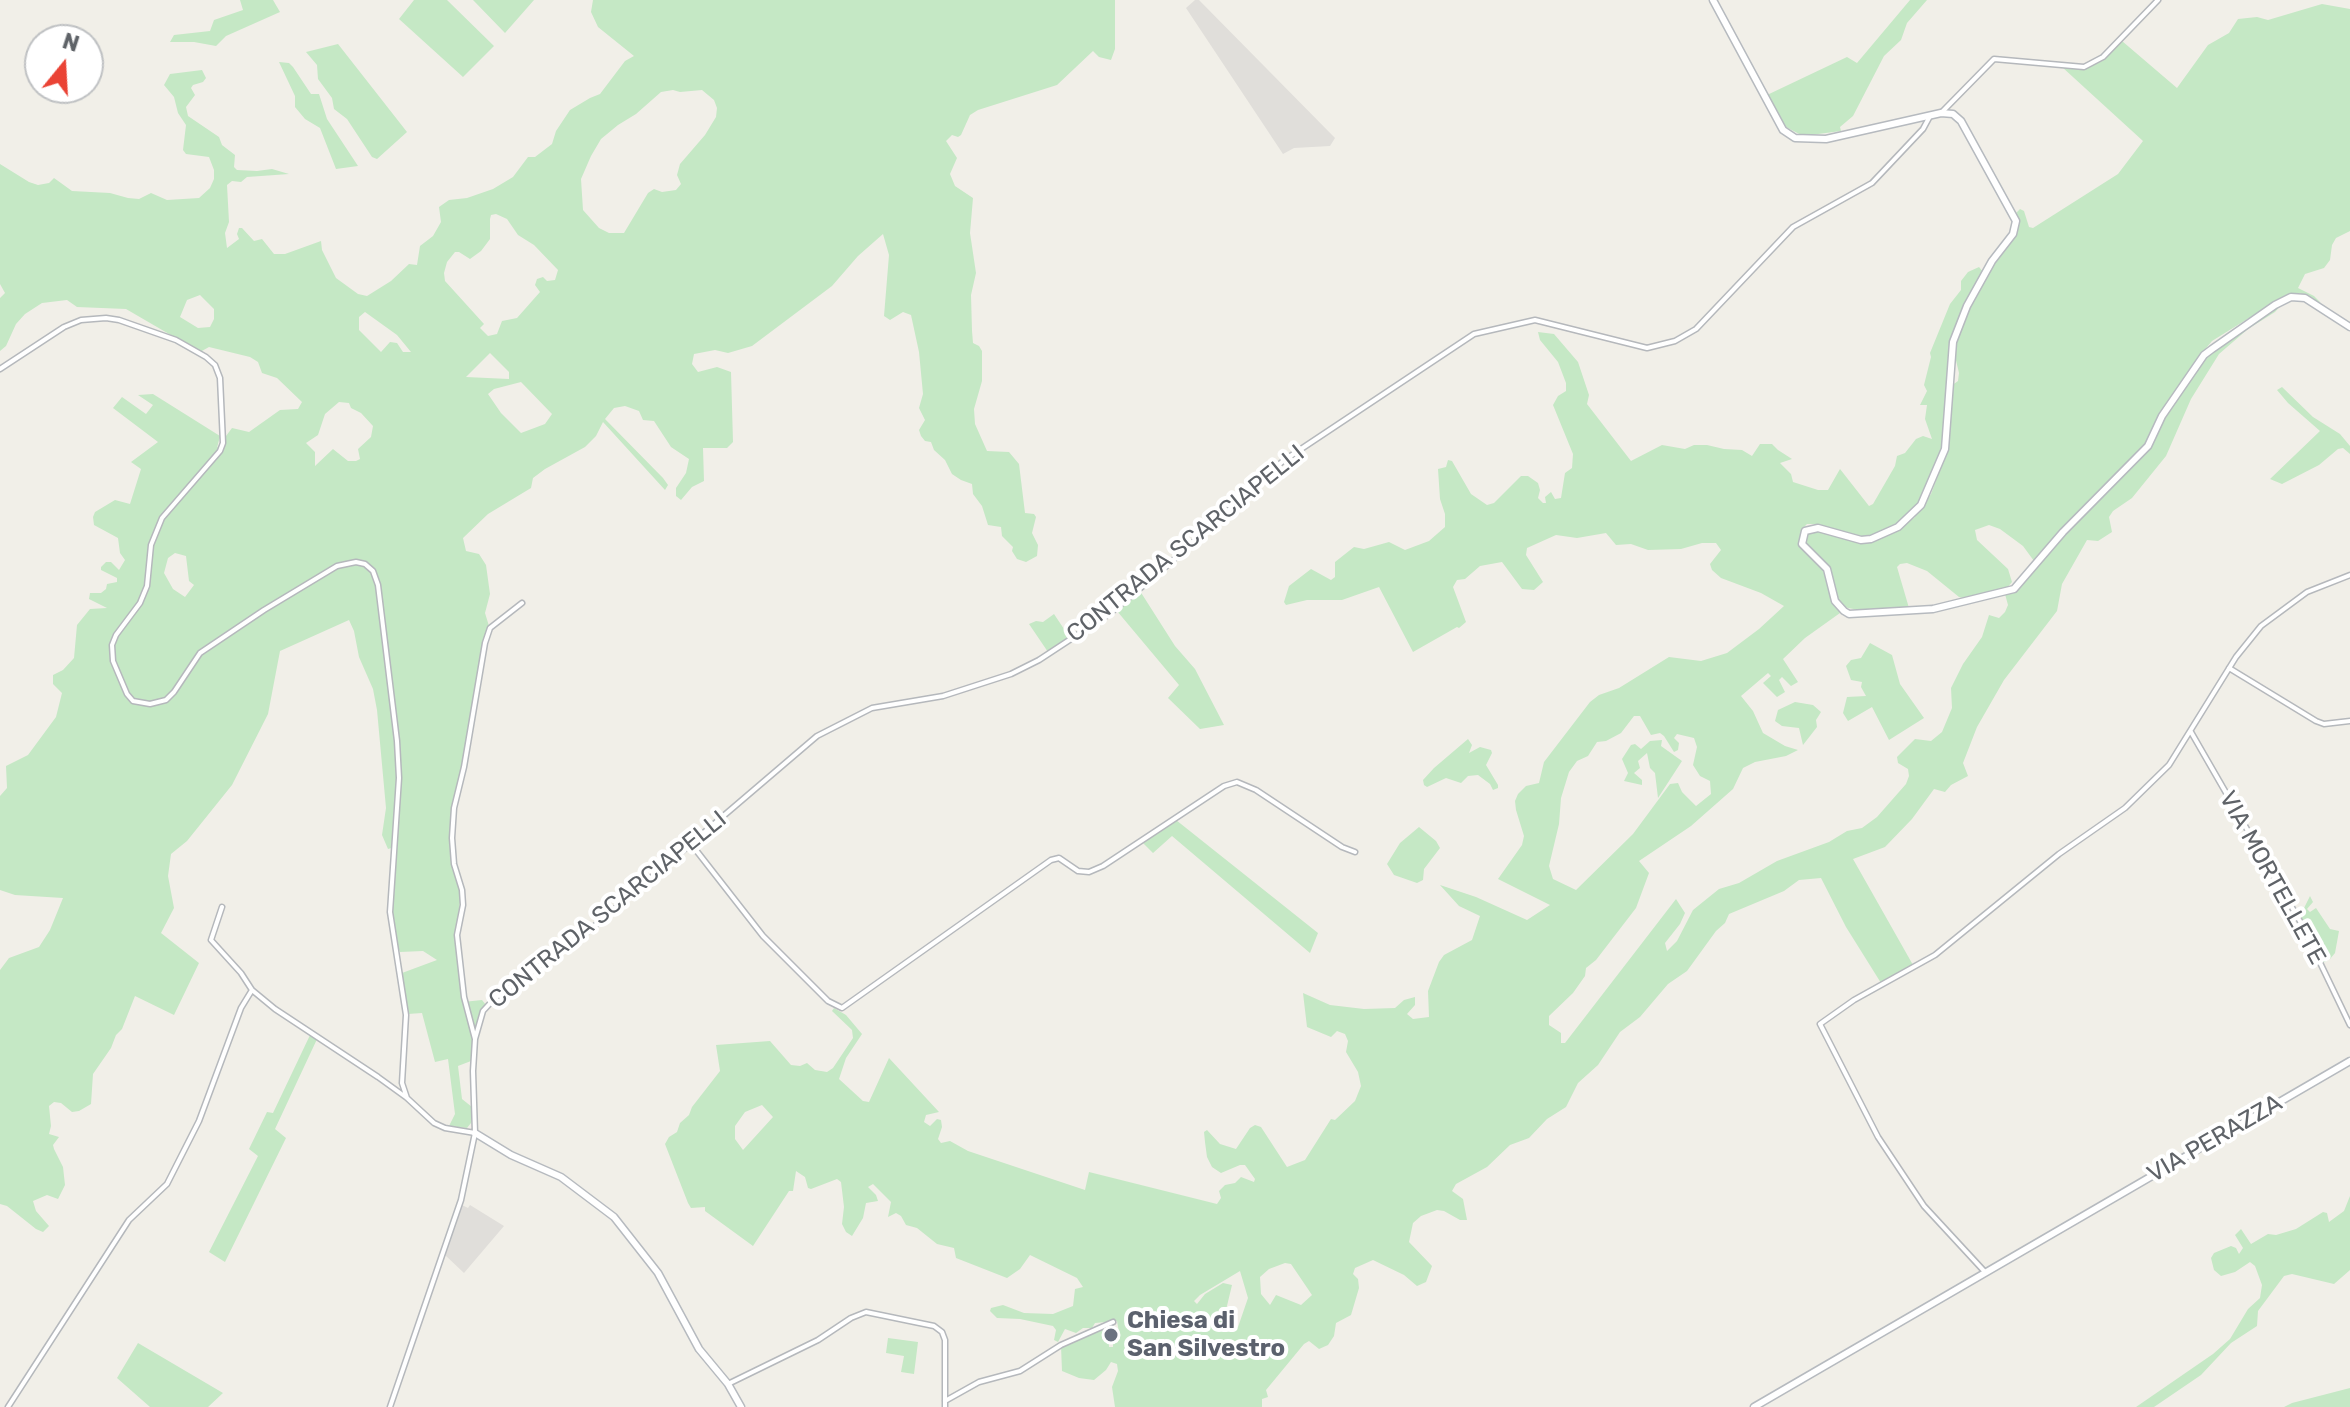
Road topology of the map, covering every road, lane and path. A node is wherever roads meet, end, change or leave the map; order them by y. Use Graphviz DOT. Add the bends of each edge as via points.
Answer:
graph roads {
  1 [pos="1713,0"];
  2 [pos="2158,0"];
  3 [pos="1941,113"];
  4 [pos="1931,115"];
  5 [pos="2350,327"];
  6 [pos="0,369"];
  7 [pos="2350,575"];
  8 [pos="522,603"];
  9 [pos="2229,668"];
  10 [pos="2350,721"];
  11 [pos="2191,732"];
  12 [pos="692,845"];
  13 [pos="1355,852"];
  14 [pos="222,907"];
  15 [pos="252,990"];
  16 [pos="2350,1025"];
  17 [pos="475,1039"];
  18 [pos="2350,1061"];
  19 [pos="407,1098"];
  20 [pos="475,1133"];
  21 [pos="1985,1272"];
  22 [pos="1113,1322"];
  23 [pos="728,1384"];
  24 [pos="945,1404"];
  25 [pos="8,1407"];
  26 [pos="390,1407"];
  27 [pos="741,1407"];
  28 [pos="1754,1407"];
  1 -- 4 [label="street" via="1775,117 1795,138 1826,139"];
  2 -- 3 [label="street" via="2103,57 2084,67 1994,59"];
  3 -- 4 [label="street"];
  3 -- 5 [label="street" via="1961,121 2016,221 1967,306 1953,342 1945,449 1921,505 1898,527 1871,539 1818,528 1805,531 1802,544 1827,569 1835,601 1849,614 1933,609 2014,589 2148,446 2204,355 2291,297 2305,298"];
  4 -- 12 [label="street, CONTRADA SCARCIAPELLI" via="1872,183 1793,227 1696,329 1647,348 1535,320 1474,334 1283,461 1095,625 1024,669 943,696 872,708 817,736"];
  6 -- 19 [label="street" via="81,320 119,320 176,340 215,365 223,443 162,518 151,545 147,586 112,645 113,661 133,701 161,702 200,653 337,566 356,562 373,571 397,741 390,912 406,1015 402,1083"];
  7 -- 9 [label="street" via="2283,608 2261,626"];
  8 -- 17 [label="street" via="490,628 485,643 454,808 454,864 463,905 457,935"];
  9 -- 10 [label="street" via="2316,721"];
  9 -- 11 [label="street"];
  11 -- 16 [label="street, VIA MORTELLETE" via="2301,923"];
  11 -- 21 [label="street" via="2169,765 2125,808 2059,854 1935,955 1820,1024 1878,1137 1924,1206"];
  12 -- 13 [label="street" via="763,936 828,1001 842,1008 1051,860 1059,858 1089,872 1237,782"];
  12 -- 17 [label="street, CONTRADA SCARCIAPELLI" via="591,929 495,998 483,1011"];
  14 -- 15 [label="street" via="211,940"];
  15 -- 19 [label="street"];
  15 -- 25 [label="street" via="199,1121 167,1184 129,1220"];
  17 -- 20 [label="street"];
  18 -- 21 [label="street, VIA PERAZZA"];
  19 -- 20 [label="street" via="434,1123"];
  20 -- 23 [label="street" via="561,1177 614,1217 658,1273 699,1349"];
  20 -- 26 [label="street" via="461,1200"];
  21 -- 28 [label="street, VIA PERAZZA"];
  22 -- 24 [label="street" via="1020,1371 979,1382"];
  23 -- 24 [label="street" via="866,1312 942,1332"];
  23 -- 27 [label="street"];
}
